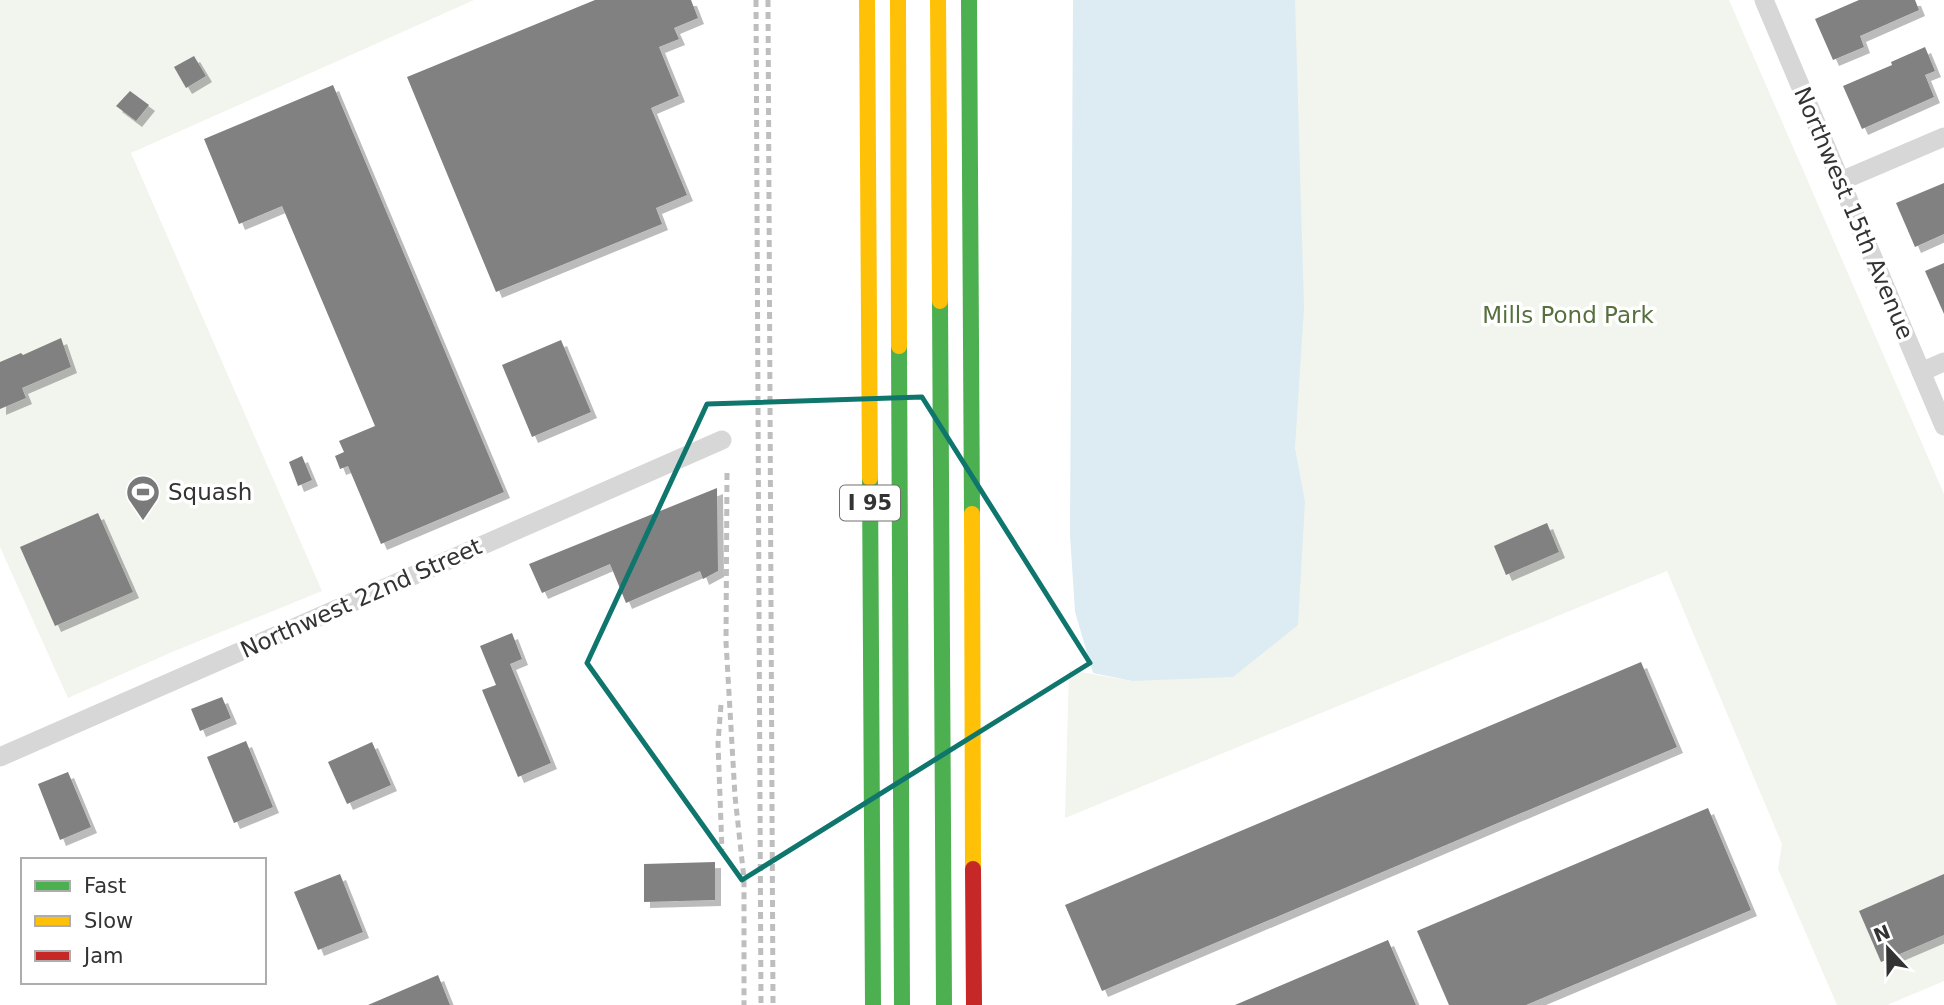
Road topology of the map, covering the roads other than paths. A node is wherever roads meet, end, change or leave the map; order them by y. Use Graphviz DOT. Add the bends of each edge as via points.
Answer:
graph roads {
  1 [pos="867,0"];
  2 [pos="898,0"];
  3 [pos="938,0"];
  4 [pos="970,0"];
  5 [pos="1764,0"];
  6 [pos="1944,136"];
  7 [pos="1841,181"];
  8 [pos="1944,362"];
  9 [pos="1921,372"];
  10 [pos="1944,426"];
  11 [pos="722,440"];
  12 [pos="0,757"];
  13 [pos="873,1005"];
  14 [pos="902,1005"];
  15 [pos="944,1005"];
  16 [pos="974,1005"];
  1 -- 13 [label="highway, I 95"];
  2 -- 14 [label="highway"];
  3 -- 15 [label="highway"];
  4 -- 16 [label="highway"];
  5 -- 7 [label="street, Northwest 15th Avenue"];
  6 -- 7 [label="street"];
  7 -- 9 [label="street, Northwest 15th Avenue"];
  8 -- 9 [label="street"];
  9 -- 10 [label="street, Northwest 15th Avenue"];
  11 -- 12 [label="street, Northwest 22nd Street"];
}
